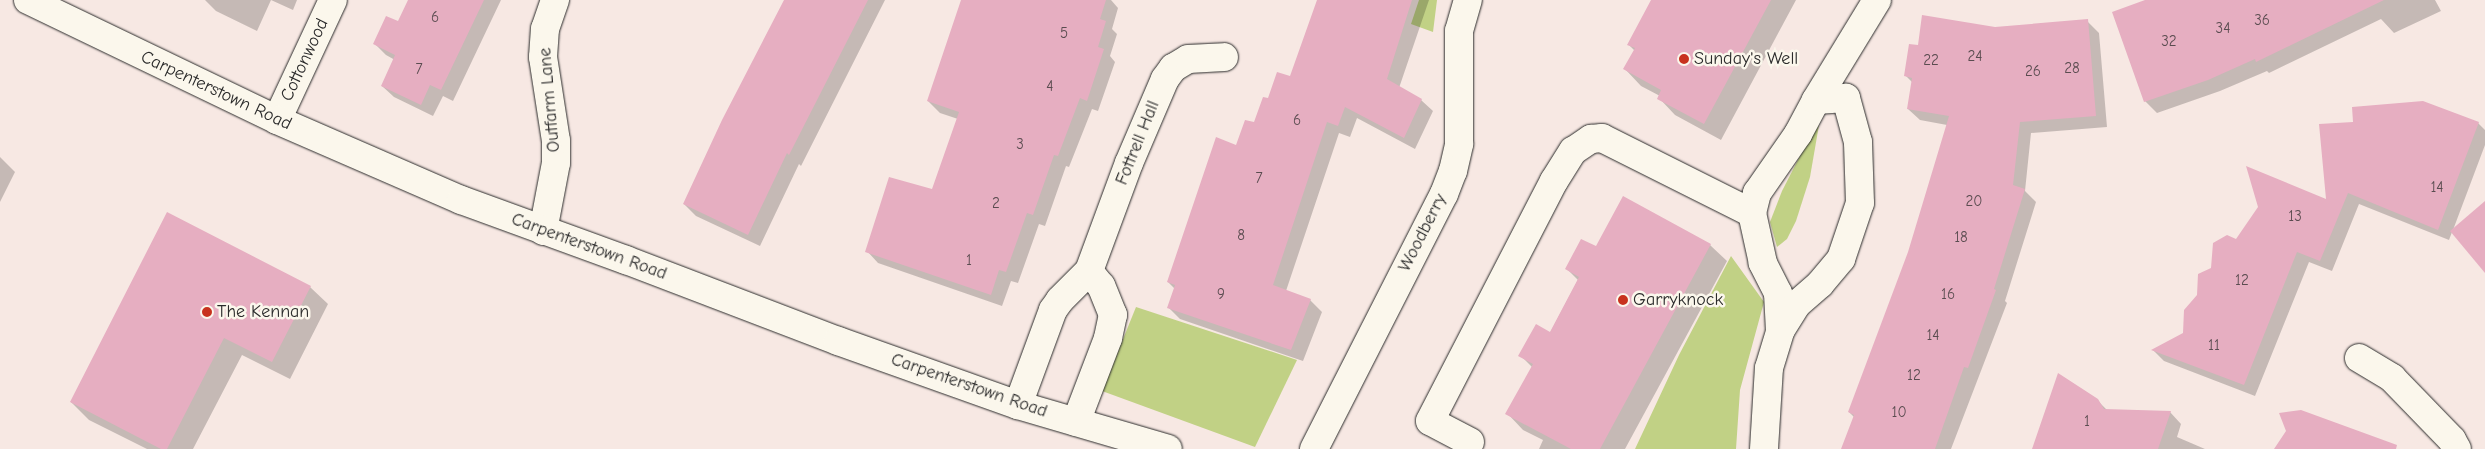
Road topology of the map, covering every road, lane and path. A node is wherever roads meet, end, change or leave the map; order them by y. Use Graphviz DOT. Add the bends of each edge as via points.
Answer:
graph roads {
  1 [pos="28,0"];
  2 [pos="334,0"];
  3 [pos="556,0"];
  4 [pos="1468,0"];
  5 [pos="1877,0"];
  6 [pos="1224,56"];
  7 [pos="1816,100"];
  8 [pos="277,120"];
  9 [pos="1752,213"];
  10 [pos="544,231"];
  11 [pos="1089,271"];
  12 [pos="1780,331"];
  13 [pos="2359,358"];
  14 [pos="1018,405"];
  15 [pos="1076,422"];
  16 [pos="1470,442"];
  17 [pos="1168,449"];
  18 [pos="1314,449"];
  19 [pos="1764,449"];
  20 [pos="2457,449"];
  1 -- 8 [label="street, Carpenterstown Road"];
  2 -- 8 [label="street, Cottonwood"];
  3 -- 10 [label="street, Outfarm Lane" via="545,29 542,57 556,155"];
  4 -- 18 [label="street, Woodberry" via="1459,31 1459,144 1452,172"];
  5 -- 7 [label="street"];
  6 -- 11 [label="street, Fottrell Hall" via="1188,59 1173,68 1165,80 1129,163"];
  7 -- 9 [label="street" via="1798,134 1758,193"];
  7 -- 12 [label="street" via="1846,98 1858,142 1860,203 1841,259 1796,305"];
  8 -- 10 [label="street, Carpenterstown Road" via="461,200"];
  9 -- 12 [label="street" via="1763,263 1778,293"];
  9 -- 16 [label="street" via="1602,138 1590,139 1573,150 1430,421"];
  10 -- 14 [label="street, Carpenterstown Road"];
  11 -- 14 [label="street, Fottrell Hall" via="1053,310"];
  11 -- 15 [label="street" via="1101,286 1113,315 1108,338"];
  12 -- 19 [label="street" via="1769,368"];
  13 -- 20 [label="street" via="2392,378"];
  14 -- 15 [label="street, Carpenterstown Road"];
  15 -- 17 [label="street, Carpenterstown Road"];
}
